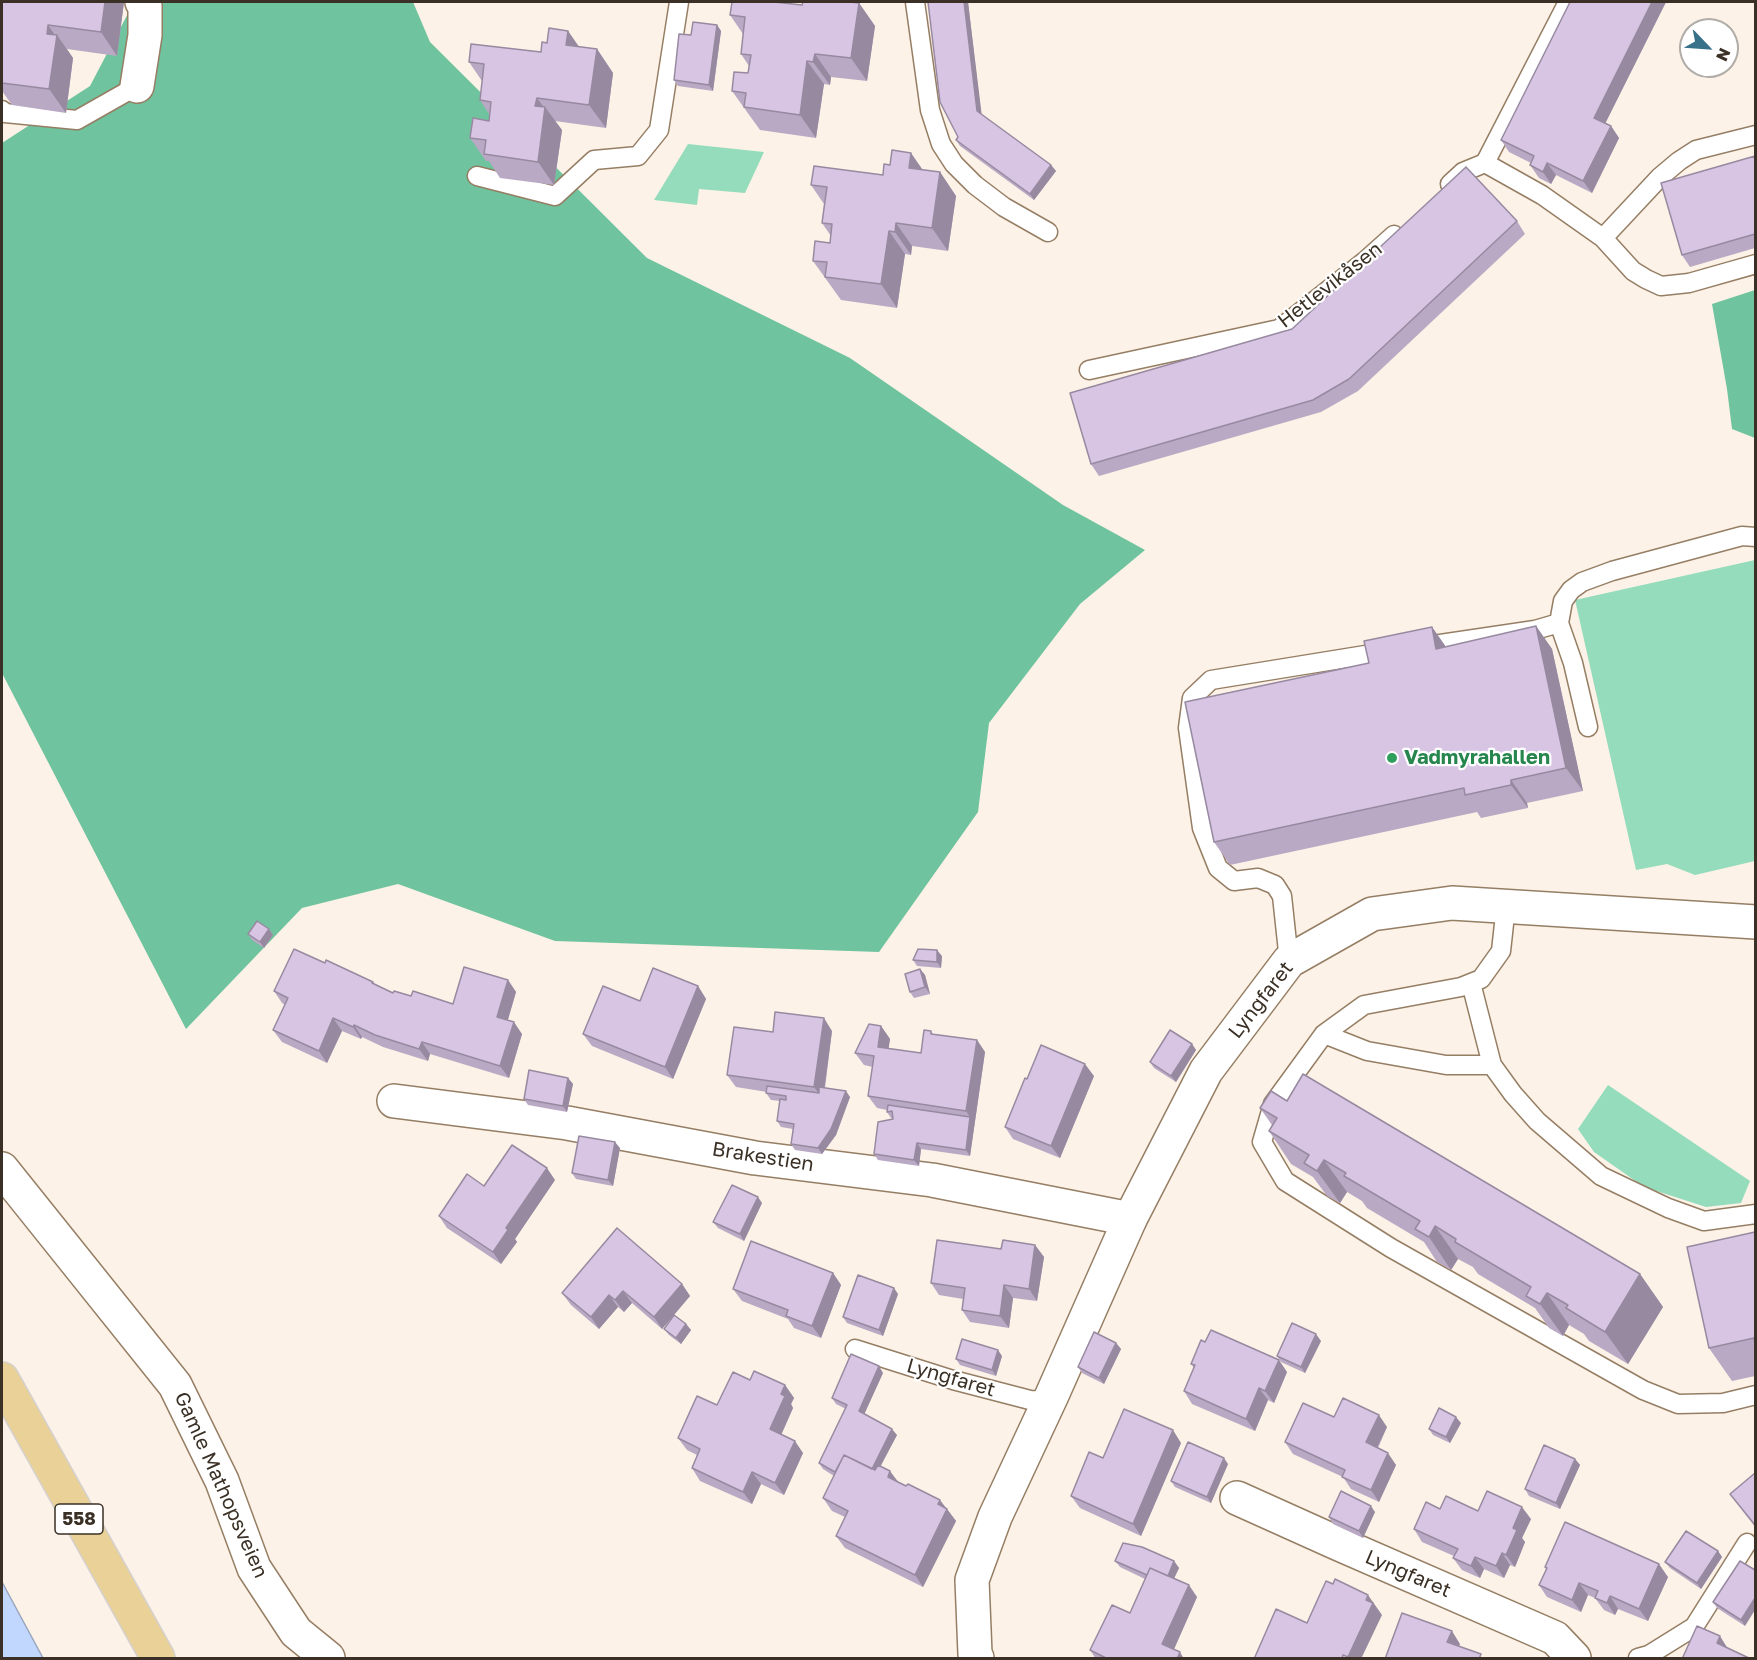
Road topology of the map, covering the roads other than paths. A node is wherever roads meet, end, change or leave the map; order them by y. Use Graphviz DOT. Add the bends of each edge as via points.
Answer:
graph roads {
  1 [pos="142,2"];
  2 [pos="679,2"];
  3 [pos="915,2"];
  4 [pos="1568,2"];
  5 [pos="137,87"];
  6 [pos="2,110"];
  7 [pos="1755,135"];
  8 [pos="1485,163"];
  9 [pos="477,176"];
  10 [pos="1438,194"];
  11 [pos="1406,224"];
  12 [pos="1048,232"];
  13 [pos="1603,238"];
  14 [pos="1755,264"];
  15 [pos="1089,370"];
  16 [pos="1755,537"];
  17 [pos="1559,622"];
  18 [pos="1588,727"];
  19 [pos="1506,906"];
  20 [pos="1755,922"];
  21 [pos="1289,961"];
  22 [pos="1471,983"];
  23 [pos="1324,1034"];
  24 [pos="1492,1065"];
  25 [pos="394,1101"];
  26 [pos="2,1169"];
  27 [pos="1755,1214"];
  28 [pos="1130,1219"];
  29 [pos="855,1348"];
  30 [pos="2,1379"];
  31 [pos="1755,1395"];
  32 [pos="1049,1401"];
  33 [pos="1237,1498"];
  34 [pos="1747,1543"];
  35 [pos="158,1659"];
  36 [pos="328,1659"];
  37 [pos="977,1659"];
  38 [pos="1574,1659"];
  39 [pos="1638,1659"];
  1 -- 5 [label="street" via="145,35"];
  2 -- 9 [label="lane" via="659,130 638,156 594,160 555,196"];
  3 -- 12 [label="lane" via="930,110 941,144 975,185"];
  4 -- 8 [label="lane"];
  5 -- 6 [label="lane" via="77,120"];
  7 -- 13 [label="lane" via="1696,150 1679,161"];
  8 -- 10 [label="lane" via="1463,172"];
  8 -- 13 [label="lane" via="1542,195"];
  11 -- 15 [label="lane, Hetlevikåsen" via="1279,329"];
  13 -- 14 [label="lane" via="1633,271 1661,286 1689,283"];
  16 -- 17 [label="lane" via="1742,537 1582,582 1563,601"];
  17 -- 18 [label="lane"];
  17 -- 21 [label="lane" via="1535,630 1211,680 1192,698 1188,729 1202,828 1218,868 1234,881 1258,878 1275,885 1282,896"];
  19 -- 20 [label="street, Lyngfaret"];
  19 -- 21 [label="street, Lyngfaret" via="1452,903 1372,914"];
  19 -- 22 [label="lane" via="1502,951 1481,979"];
  21 -- 28 [label="street, Lyngfaret" via="1206,1071"];
  22 -- 23 [label="lane" via="1364,1005"];
  22 -- 24 [label="lane"];
  23 -- 24 [label="lane" via="1367,1051 1446,1065"];
  23 -- 31 [label="lane" via="1273,1104 1262,1142 1285,1181 1392,1248 1643,1390 1678,1404 1724,1403"];
  24 -- 27 [label="lane" via="1537,1121 1600,1176 1704,1221"];
  25 -- 28 [label="street, Brakestien" via="567,1123 755,1158 932,1180"];
  26 -- 36 [label="street, Gamle Mathopsveien" via="175,1385 222,1481 254,1568 296,1632"];
  28 -- 32 [label="street, Lyngfaret"];
  29 -- 32 [label="lane, Lyngfaret" via="953,1380 1030,1400"];
  30 -- 35 [label="main road, 558"];
  32 -- 37 [label="street, Lyngfaret" via="995,1517 972,1580"];
  33 -- 38 [label="street, Lyngfaret" via="1555,1638"];
  34 -- 39 [label="lane" via="1694,1627"];
}
